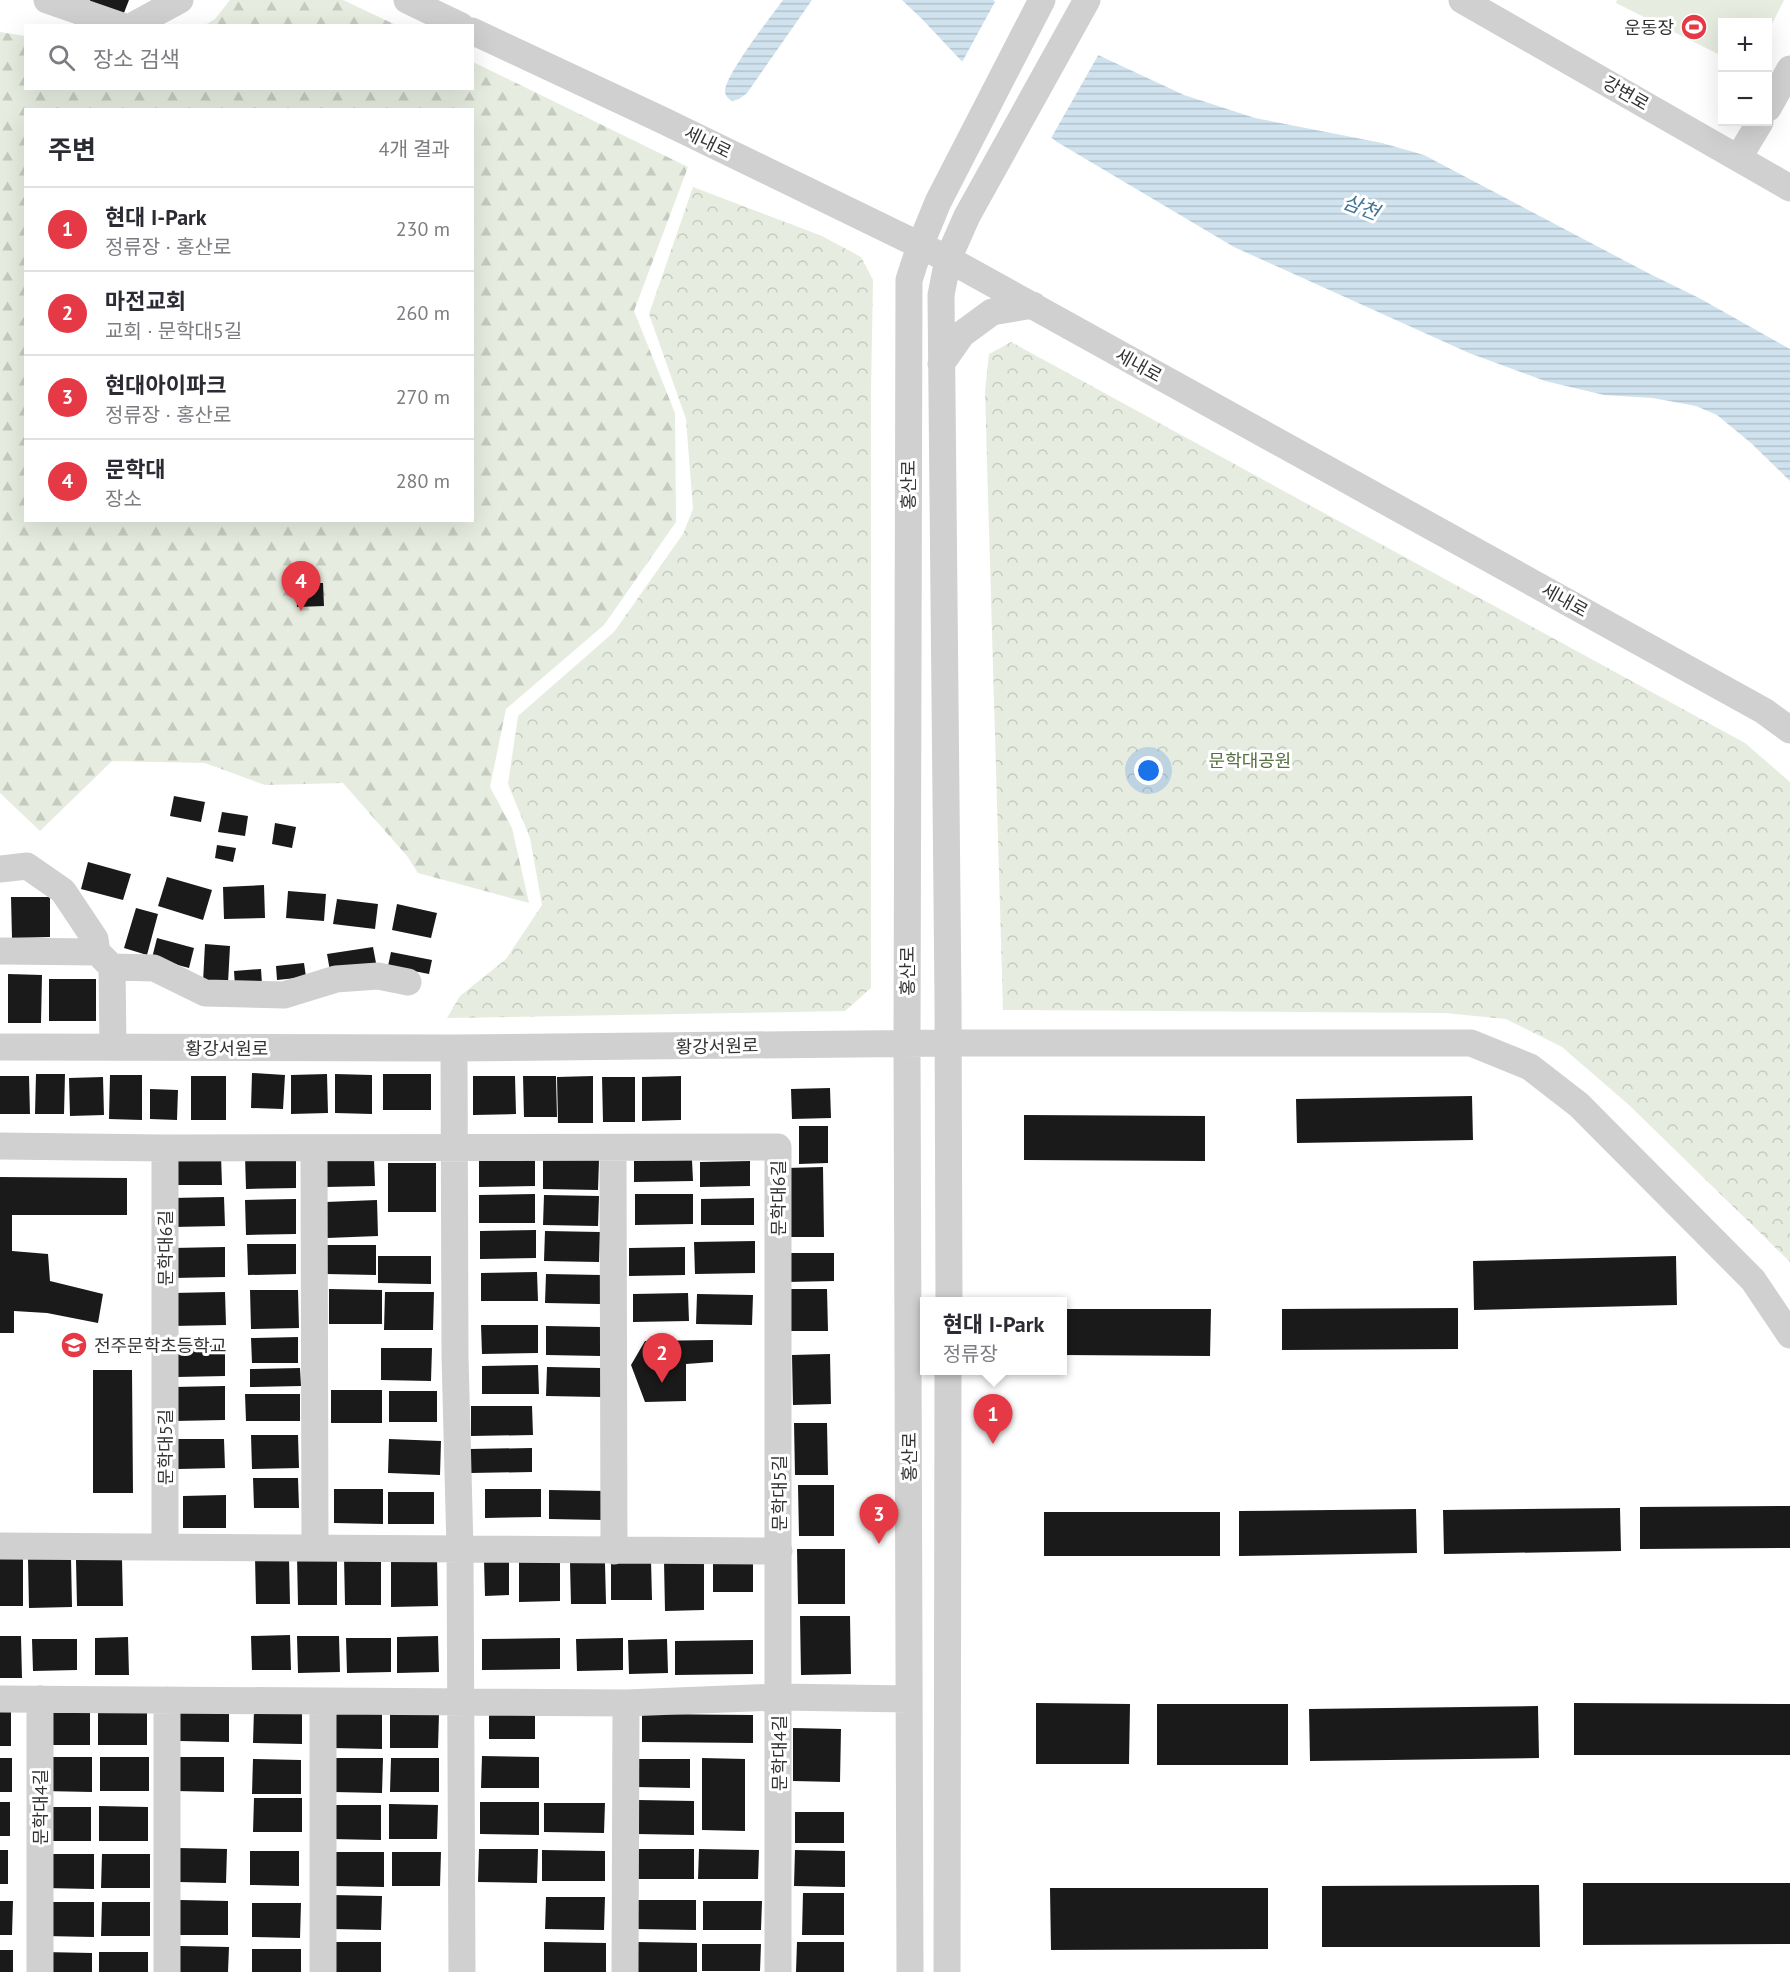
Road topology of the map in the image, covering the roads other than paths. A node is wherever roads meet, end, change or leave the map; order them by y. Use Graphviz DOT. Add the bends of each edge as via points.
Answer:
graph roads {
  1 [pos="47,0"];
  2 [pos="180,0"];
  3 [pos="407,0"];
  4 [pos="1042,0"];
  5 [pos="1087,0"];
  6 [pos="1462,0"];
  7 [pos="116,24"];
  8 [pos="136,24"];
  9 [pos="457,24"];
  10 [pos="474,32"];
  11 [pos="1790,69"];
  12 [pos="1772,100"];
  13 [pos="1758,126"];
  14 [pos="1739,158"];
  15 [pos="1790,188"];
  16 [pos="920,246"];
  17 [pos="948,259"];
  18 [pos="1033,305"];
  19 [pos="941,364"];
  20 [pos="1790,730"];
  21 [pos="0,869"];
  22 [pos="0,951"];
  23 [pos="105,959"];
  24 [pos="408,982"];
  25 [pos="949,1043"];
  26 [pos="907,1044"];
  27 [pos="0,1047"];
  28 [pos="113,1047"];
  29 [pos="454,1048"];
  30 [pos="0,1146"];
  31 [pos="165,1148"];
  32 [pos="314,1148"];
  33 [pos="455,1148"];
  34 [pos="613,1148"];
  35 [pos="948,1297"];
  36 [pos="1790,1335"];
  37 [pos="779,1341"];
  38 [pos="165,1348"];
  39 [pos="948,1375"];
  40 [pos="0,1546"];
  41 [pos="165,1547"];
  42 [pos="315,1548"];
  43 [pos="460,1550"];
  44 [pos="614,1551"];
  45 [pos="779,1551"];
  46 [pos="779,1696"];
  47 [pos="0,1699"];
  48 [pos="40,1699"];
  49 [pos="909,1699"];
  50 [pos="167,1700"];
  51 [pos="323,1701"];
  52 [pos="461,1702"];
  53 [pos="626,1703"];
  54 [pos="40,1972"];
  55 [pos="167,1972"];
  56 [pos="323,1972"];
  57 [pos="462,1972"];
  58 [pos="625,1972"];
  59 [pos="778,1972"];
  60 [pos="910,1972"];
  61 [pos="947,1972"];
  1 -- 7 [label="street"];
  2 -- 8 [label="street"];
  3 -- 9 [label="street"];
  4 -- 16 [label="street, 홍산로" via="938,202"];
  5 -- 17 [label="street, 홍산로" via="967,216"];
  6 -- 14 [label="street, 강변로"];
  10 -- 16 [label="street, 세내로"];
  11 -- 12 [label="street"];
  13 -- 14 [label="street"];
  14 -- 15 [label="street, 강변로"];
  16 -- 17 [label="street, 세내로"];
  16 -- 26 [label="street, 홍산로" via="909,280"];
  17 -- 18 [label="street, 세내로"];
  17 -- 19 [label="street, 홍산로" via="941,295"];
  18 -- 19 [label="street" via="992,312 962,334"];
  18 -- 20 [label="street, 세내로" via="1764,711"];
  19 -- 25 [label="street, 홍산로"];
  21 -- 23 [label="street" via="27,866 63,891"];
  22 -- 23 [label="street"];
  23 -- 24 [label="street" via="154,968 205,993 284,995 336,979 378,976"];
  23 -- 28 [label="street"];
  25 -- 26 [label="street, 황강서원로"];
  25 -- 35 [label="street, 홍산로"];
  25 -- 36 [label="street, 황강서원로" via="1471,1043 1530,1067 1579,1105 1753,1280"];
  26 -- 29 [label="street, 황강서원로"];
  26 -- 49 [label="street, 홍산로"];
  27 -- 28 [label="street, 황강서원로"];
  28 -- 29 [label="street, 황강서원로"];
  29 -- 33 [label="street"];
  30 -- 31 [label="street, 문학대6길"];
  31 -- 32 [label="street, 문학대6길"];
  31 -- 38 [label="street, 문학대6길"];
  32 -- 33 [label="street, 문학대6길"];
  32 -- 42 [label="street"];
  33 -- 34 [label="street, 문학대6길"];
  33 -- 43 [label="street"];
  34 -- 37 [label="street, 문학대6길" via="778,1147"];
  34 -- 44 [label="street"];
  37 -- 45 [label="street, 문학대5길"];
  38 -- 41 [label="street, 문학대5길"];
  39 -- 61 [label="street"];
  40 -- 41 [label="street, 문학대5길"];
  41 -- 42 [label="street, 문학대5길"];
  42 -- 43 [label="street, 문학대5길"];
  43 -- 44 [label="street, 문학대5길"];
  43 -- 52 [label="street"];
  44 -- 45 [label="street, 문학대5길"];
  45 -- 46 [label="street"];
  46 -- 49 [label="street"];
  46 -- 53 [label="street, 문학대4길"];
  46 -- 59 [label="street, 문학대4길"];
  47 -- 48 [label="street, 문학대4길"];
  48 -- 50 [label="street, 문학대4길"];
  48 -- 54 [label="street, 문학대4길"];
  49 -- 60 [label="street, 홍산로"];
  50 -- 51 [label="street, 문학대4길"];
  50 -- 55 [label="street"];
  51 -- 52 [label="street, 문학대4길"];
  51 -- 56 [label="street"];
  52 -- 53 [label="street, 문학대4길"];
  52 -- 57 [label="street"];
  53 -- 58 [label="street"];
}
